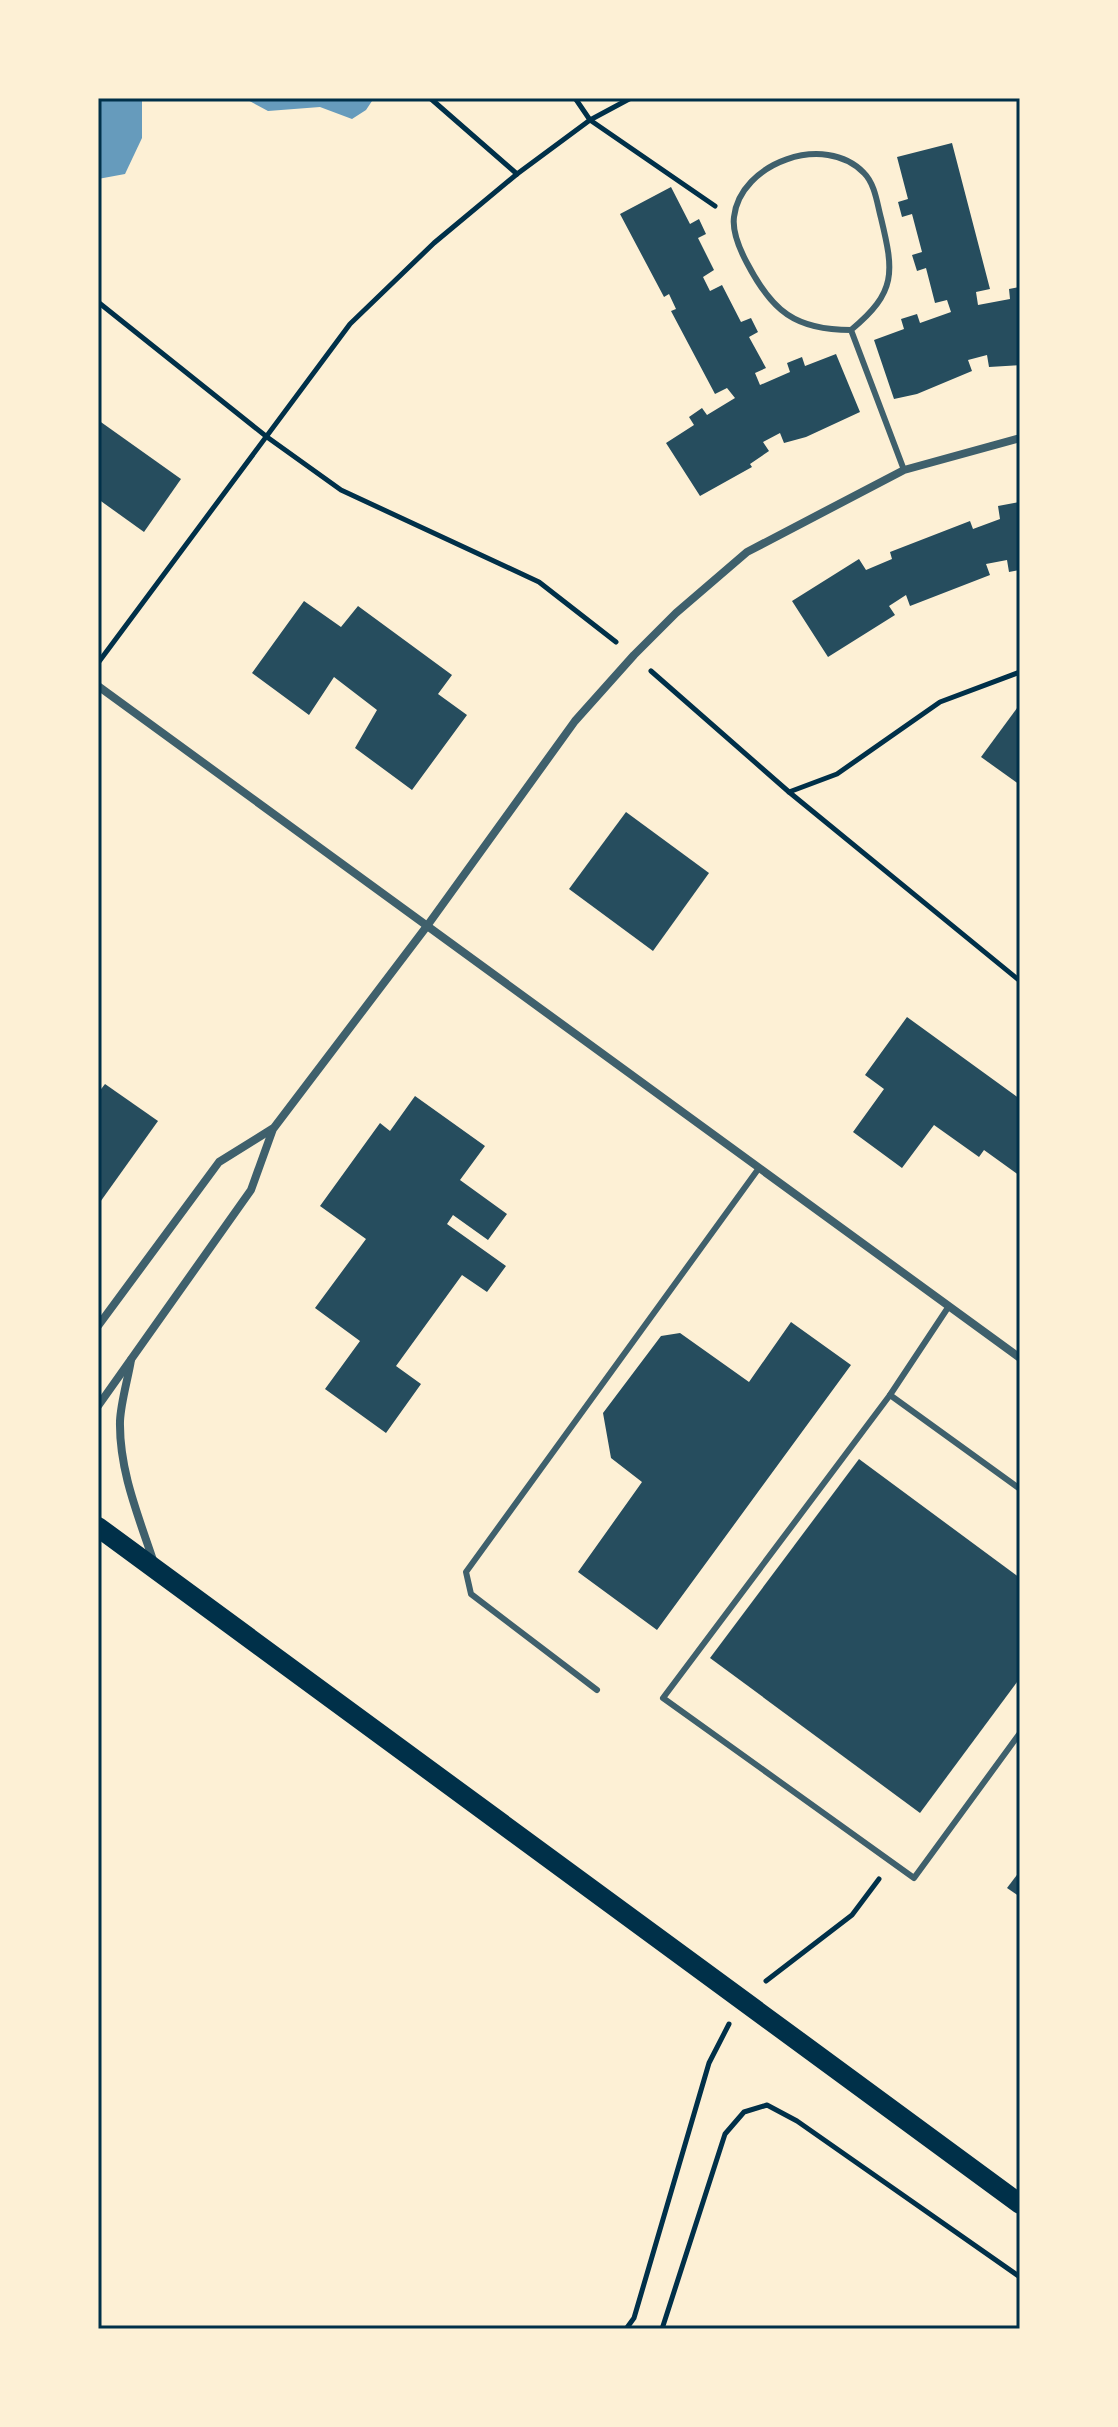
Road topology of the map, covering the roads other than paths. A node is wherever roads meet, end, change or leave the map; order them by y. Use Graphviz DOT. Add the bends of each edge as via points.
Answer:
graph roads {
  1 [pos="851,330"];
  2 [pos="1020,438"];
  3 [pos="904,470"];
  4 [pos="98,686"];
  5 [pos="427,926"];
  6 [pos="273,1129"];
  7 [pos="759,1168"];
  8 [pos="949,1306"];
  9 [pos="98,1326"];
  10 [pos="132,1355"];
  11 [pos="1020,1358"];
  12 [pos="890,1395"];
  13 [pos="98,1406"];
  14 [pos="1020,1489"];
  15 [pos="98,1527"];
  16 [pos="156,1569"];
  17 [pos="597,1690"];
  18 [pos="1020,1733"];
  19 [pos="1020,2204"];
  1 -- 1 [label="lane" via="874,311 888,287 892,264 874,192 865,173 829,155 783,160 758,174 740,193 733,218 742,255 777,309 822,330"];
  1 -- 3 [label="lane"];
  2 -- 3 [label="street"];
  3 -- 5 [label="street" via="747,552 676,613 575,721"];
  4 -- 5 [label="street"];
  5 -- 6 [label="street"];
  5 -- 7 [label="street"];
  6 -- 9 [label="street" via="219,1162"];
  6 -- 10 [label="street" via="251,1190"];
  7 -- 8 [label="street"];
  7 -- 17 [label="lane" via="466,1572 471,1594"];
  8 -- 11 [label="street"];
  8 -- 12 [label="lane"];
  10 -- 13 [label="street"];
  10 -- 16 [label="street" via="120,1419 122,1455"];
  12 -- 14 [label="lane"];
  12 -- 18 [label="lane" via="663,1698 914,1878"];
  15 -- 16 [label="main road"];
  16 -- 19 [label="main road"];
}
